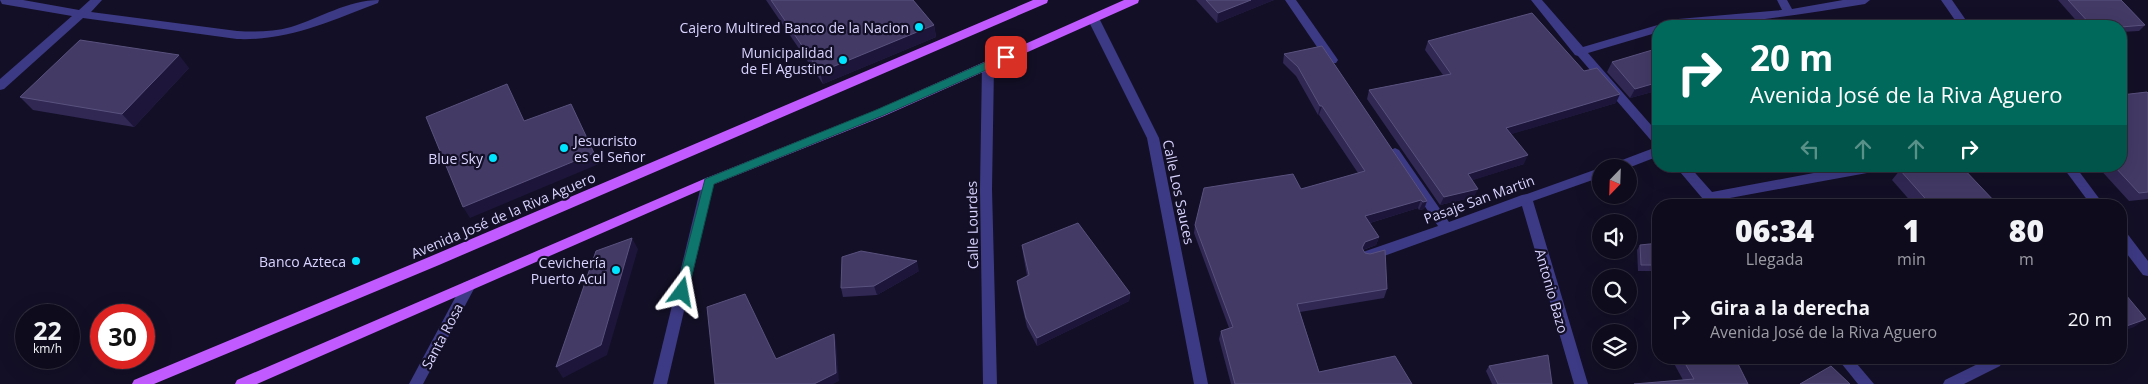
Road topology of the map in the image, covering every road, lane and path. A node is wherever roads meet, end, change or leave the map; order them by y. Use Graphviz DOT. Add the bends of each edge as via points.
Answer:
graph roads {
  1 [pos="2,0"];
  2 [pos="96,0"];
  3 [pos="374,0"];
  4 [pos="1043,0"];
  5 [pos="1134,0"];
  6 [pos="1290,0"];
  7 [pos="1536,0"];
  8 [pos="1782,0"];
  9 [pos="1865,0"];
  10 [pos="1946,0"];
  11 [pos="1790,13"];
  12 [pos="82,14"];
  13 [pos="1093,18"];
  14 [pos="1712,20"];
  15 [pos="1961,20"];
  16 [pos="1652,30"];
  17 [pos="1579,52"];
  18 [pos="988,65"];
  19 [pos="1340,73"];
  20 [pos="0,86"];
  21 [pos="1652,134"];
  22 [pos="1390,146"];
  23 [pos="1652,154"];
  24 [pos="1637,159"];
  25 [pos="1686,172"];
  26 [pos="1850,172"];
  27 [pos="2073,172"];
  28 [pos="1592,175"];
  29 [pos="708,182"];
  30 [pos="1526,198"];
  31 [pos="1710,199"];
  32 [pos="1721,199"];
  33 [pos="2093,199"];
  34 [pos="1446,228"];
  35 [pos="2127,244"];
  36 [pos="1368,256"];
  37 [pos="2148,271"];
  38 [pos="468,287"];
  39 [pos="1849,364"];
  40 [pos="1991,364"];
  41 [pos="139,384"];
  42 [pos="242,384"];
  43 [pos="416,384"];
  44 [pos="660,384"];
  45 [pos="990,384"];
  46 [pos="1202,384"];
  47 [pos="1580,384"];
  48 [pos="1867,384"];
  49 [pos="1950,384"];
  1 -- 12 [label="street"];
  2 -- 12 [label="street"];
  3 -- 12 [label="street" via="290,31 260,36"];
  4 -- 41 [label="main road, Avenida José de la Riva Aguero"];
  5 -- 13 [label="main road"];
  6 -- 19 [label="street"];
  7 -- 17 [label="street"];
  8 -- 11 [label="street"];
  9 -- 11 [label="street"];
  10 -- 15 [label="street"];
  11 -- 14 [label="street"];
  12 -- 20 [label="street"];
  13 -- 18 [label="main road"];
  13 -- 46 [label="street, Calle Los Sauces" via="1152,138"];
  16 -- 17 [label="street"];
  17 -- 21 [label="street"];
  18 -- 29 [label="main road" via="868,118"];
  18 -- 45 [label="street, Calle Lourdes" via="986,189"];
  22 -- 34 [label="street"];
  23 -- 24 [label="street"];
  25 -- 31 [label="street"];
  26 -- 32 [label="street"];
  27 -- 33 [label="street"];
  28 -- 30 [label="street, Pasaje San Martin"];
  29 -- 38 [label="main road"];
  29 -- 44 [label="street"];
  30 -- 34 [label="street, Pasaje San Martin"];
  30 -- 47 [label="street, Antonio Bazo"];
  34 -- 36 [label="street, Pasaje San Martin"];
  35 -- 37 [label="street"];
  38 -- 42 [label="main road"];
  38 -- 43 [label="street, Santa Rosa"];
  39 -- 48 [label="street"];
  40 -- 49 [label="street"];
}
